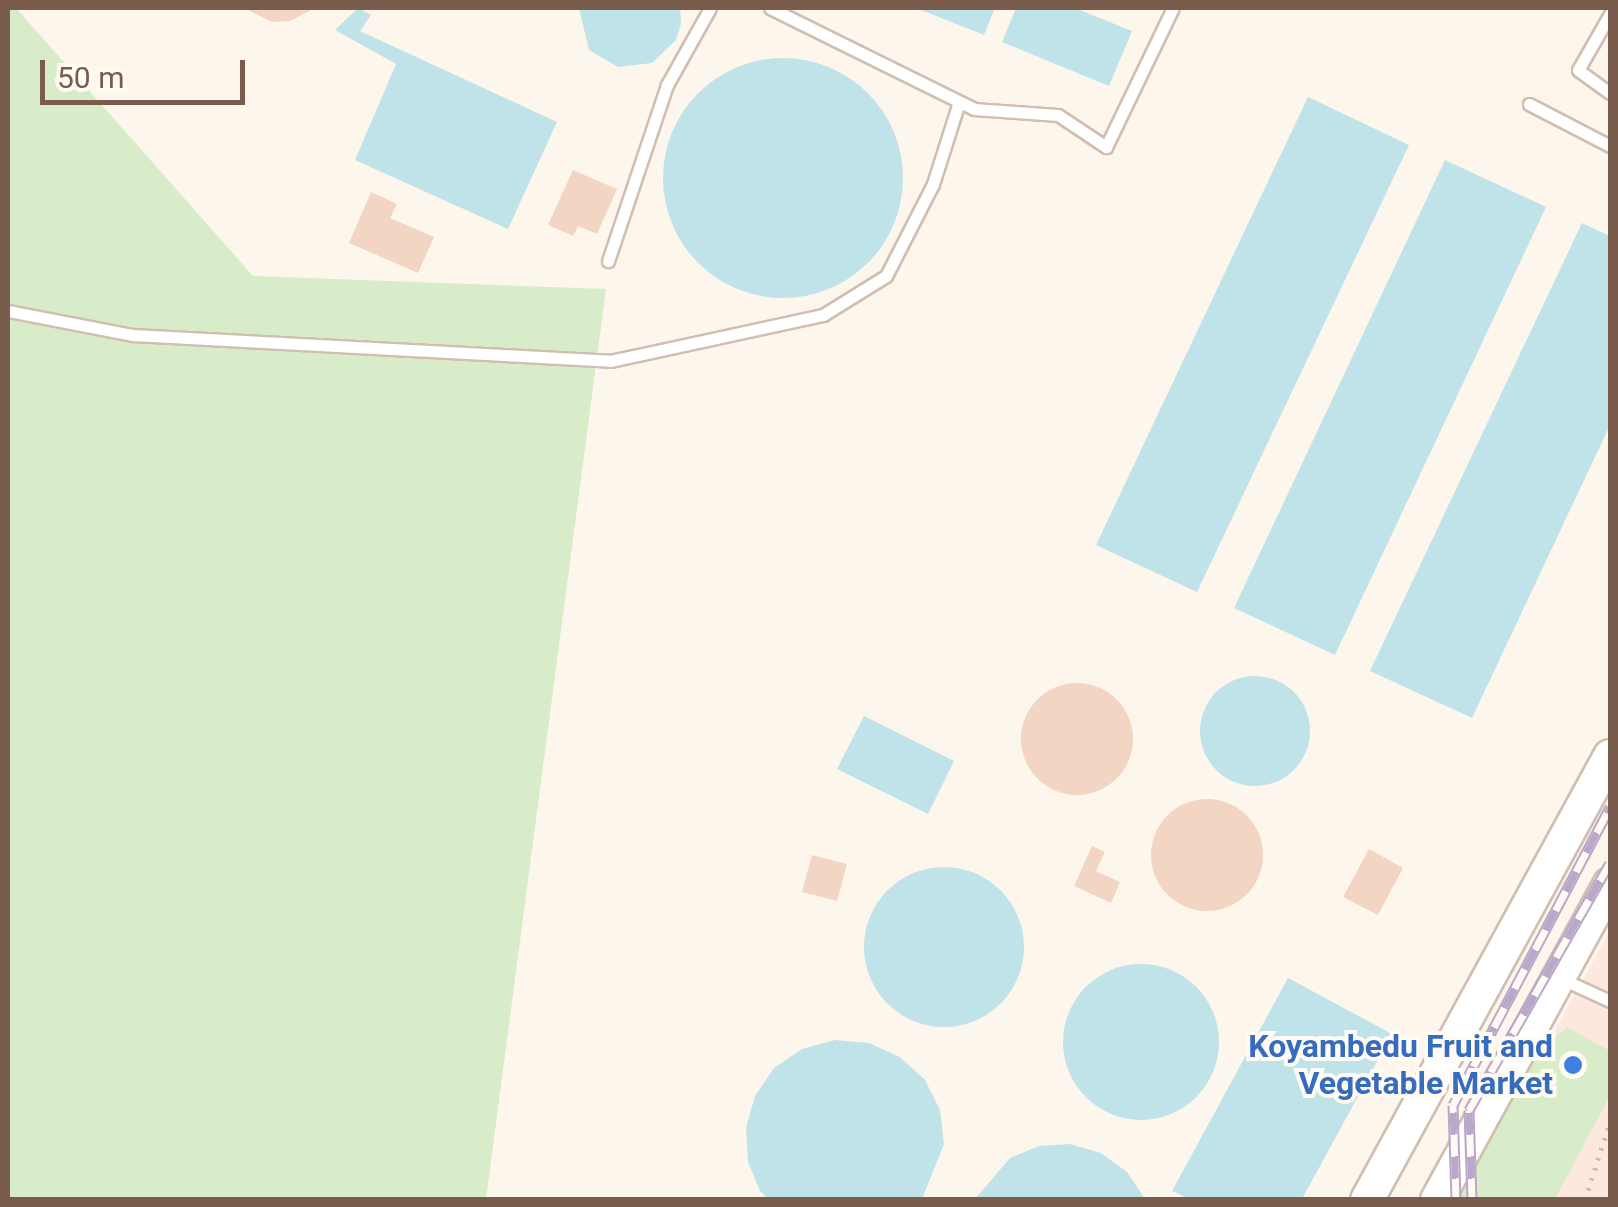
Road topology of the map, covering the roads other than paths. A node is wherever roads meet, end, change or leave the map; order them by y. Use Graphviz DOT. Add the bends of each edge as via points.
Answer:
graph roads {
  1 [pos="710,8"];
  2 [pos="770,8"];
  3 [pos="1173,8"];
  4 [pos="1610,14"];
  5 [pos="1610,94"];
  6 [pos="959,102"];
  7 [pos="1530,104"];
  8 [pos="1610,146"];
  9 [pos="608,261"];
  10 [pos="8,311"];
  11 [pos="1610,756"];
  12 [pos="1610,884"];
  13 [pos="1558,977"];
  14 [pos="1610,1001"];
  15 [pos="1367,1200"];
  16 [pos="1436,1200"];
  1 -- 9 [label="lane" via="667,85"];
  2 -- 6 [label="lane"];
  3 -- 6 [label="lane" via="1106,147 1058,114 974,110"];
  4 -- 5 [label="lane" via="1578,70"];
  6 -- 10 [label="lane" via="933,184 886,276 822,315 610,361 133,334"];
  7 -- 8 [label="lane"];
  11 -- 15 [label="main road"];
  12 -- 13 [label="main road"];
  13 -- 14 [label="lane"];
  13 -- 16 [label="main road"];
}
